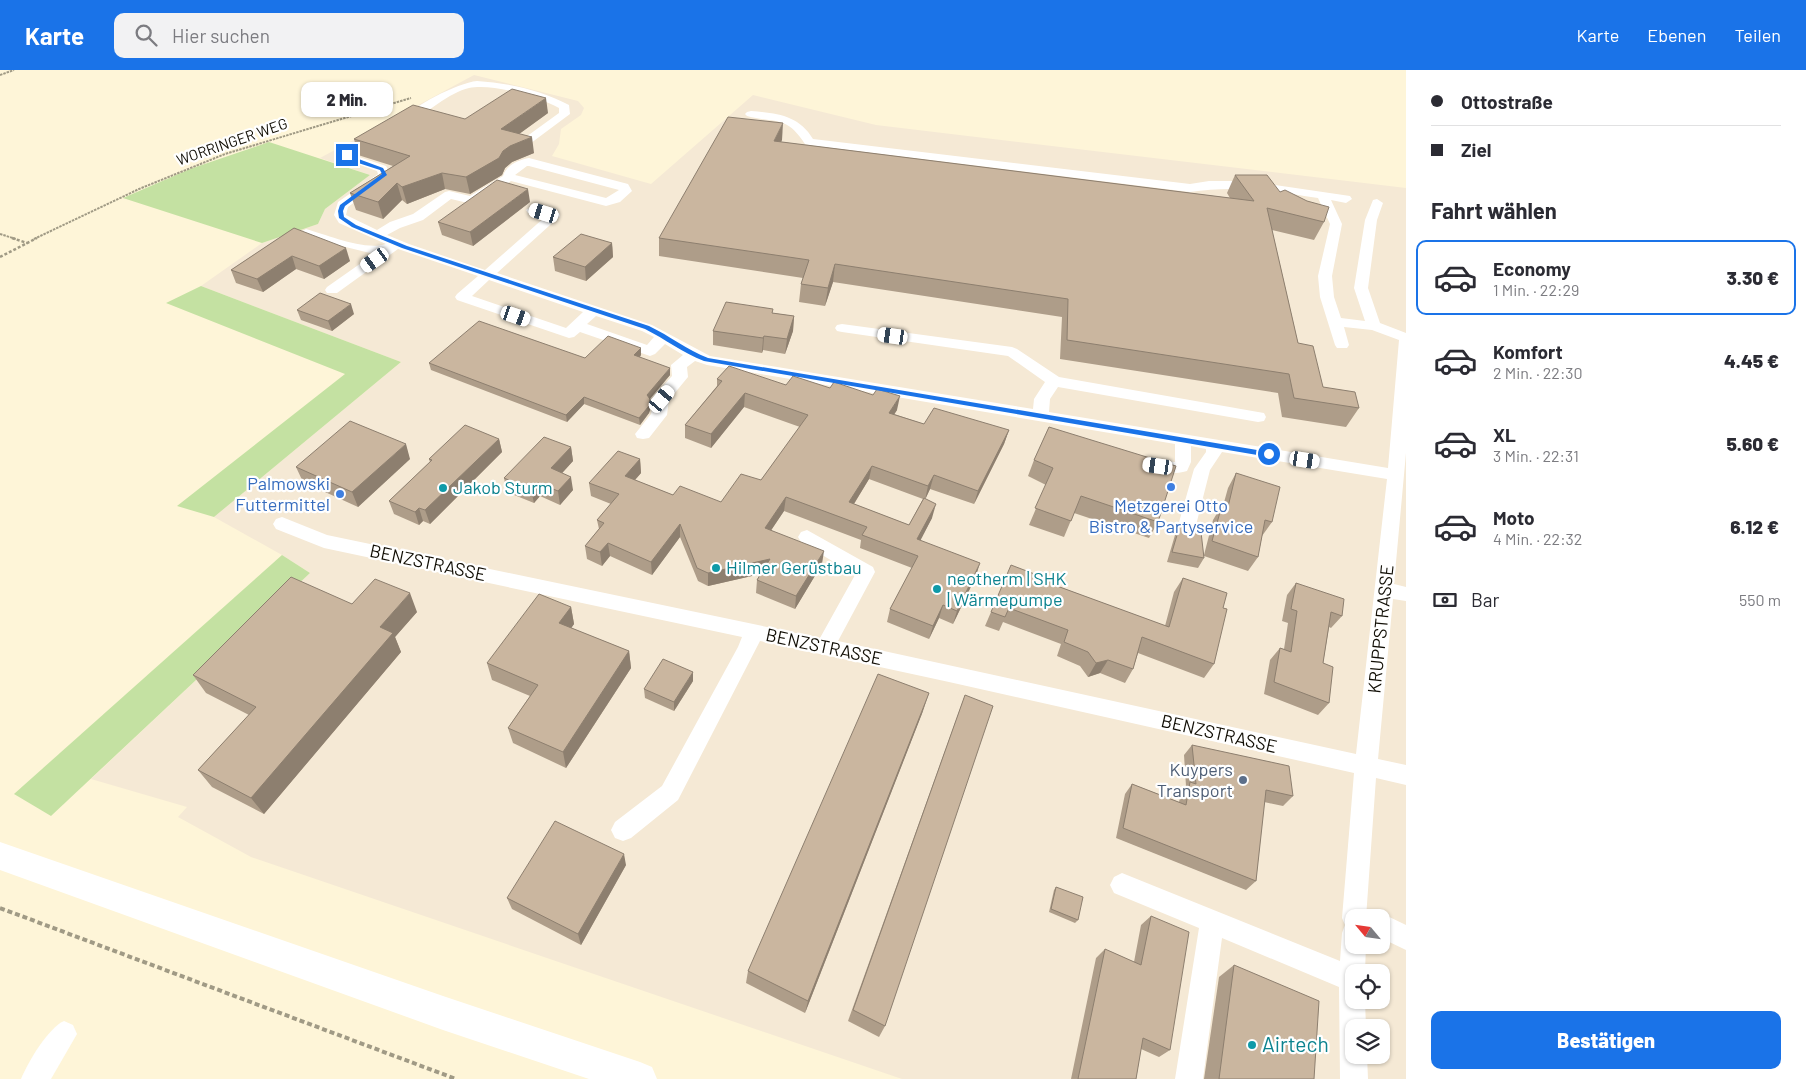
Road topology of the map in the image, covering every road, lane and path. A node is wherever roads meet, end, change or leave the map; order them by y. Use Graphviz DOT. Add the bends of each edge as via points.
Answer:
graph roads {
  1 [pos="14,70"];
  2 [pos="0,75"];
  3 [pos="418,96"];
  4 [pos="751,114"];
  5 [pos="522,144"];
  6 [pos="509,177"];
  7 [pos="1323,196"];
  8 [pos="1346,199"];
  9 [pos="1376,203"];
  10 [pos="532,210"];
  11 [pos="306,233"];
  12 [pos="0,234"];
  13 [pos="377,235"];
  14 [pos="27,244"];
  15 [pos="400,245"];
  16 [pos="0,257"];
  17 [pos="488,275"];
  18 [pos="332,290"];
  19 [pos="593,310"];
  20 [pos="1335,322"];
  21 [pos="577,326"];
  22 [pos="1374,326"];
  23 [pos="842,328"];
  24 [pos="664,336"];
  25 [pos="1406,339"];
  26 [pos="1342,345"];
  27 [pos="693,355"];
  28 [pos="1054,381"];
  29 [pos="1041,416"];
  30 [pos="1258,417"];
  31 [pos="643,434"];
  32 [pos="1183,440"];
  33 [pos="1214,446"];
  34 [pos="1136,463"];
  35 [pos="1396,475"];
  36 [pos="282,524"];
  37 [pos="1185,533"];
  38 [pos="807,537"];
  39 [pos="1385,590"];
  40 [pos="1406,594"];
  41 [pos="753,632"];
  42 [pos="826,647"];
  43 [pos="1366,767"];
  44 [pos="1406,775"];
  45 [pos="623,830"];
  46 [pos="0,856"];
  47 [pos="1122,885"];
  48 [pos="0,908"];
  49 [pos="1359,909"];
  50 [pos="1212,922"];
  51 [pos="1390,930"];
  52 [pos="1406,938"];
  53 [pos="1345,977"];
  54 [pos="1353,1009"];
  55 [pos="64,1034"];
  56 [pos="35,1079"];
  57 [pos="456,1079"];
  58 [pos="640,1079"];
  59 [pos="1189,1079"];
  60 [pos="1354,1079"];
  1 -- 2 [label="path"];
  3 -- 14 [label="path, WORRINGER WEG" via="196,165 134,190"];
  4 -- 7 [label="street" via="778,117 794,123 804,131 809,142 1190,188 1211,184 1239,185"];
  5 -- 13 [label="street" via="564,114 565,107 542,97 476,84 460,88 385,134 350,149 347,155 350,158 382,169 385,175 342,205 340,215 354,226"];
  6 -- 6 [label="street" via="606,202 626,191 624,187 528,162 510,173"];
  6 -- 13 [label="street" via="472,200 453,195 446,197 418,217"];
  7 -- 8 [label="street"];
  7 -- 20 [label="street" via="1336,224 1325,276 1327,297"];
  9 -- 22 [label="street" via="1361,288"];
  10 -- 17 [label="street" via="554,216"];
  11 -- 15 [label="street" via="378,251"];
  12 -- 14 [label="path"];
  13 -- 15 [label="street"];
  14 -- 16 [label="path, WORRINGER WEG"];
  15 -- 17 [label="street"];
  15 -- 18 [label="street"];
  17 -- 19 [label="street"];
  17 -- 21 [label="street" via="462,297 569,334"];
  19 -- 21 [label="street"];
  19 -- 24 [label="street"];
  20 -- 22 [label="street"];
  20 -- 26 [label="lane"];
  21 -- 24 [label="street" via="650,351"];
  22 -- 25 [label="street"];
  23 -- 28 [label="street" via="1012,352"];
  24 -- 27 [label="street"];
  25 -- 35 [label="street, KRUPPSTRASSE"];
  27 -- 29 [label="street" via="728,364"];
  27 -- 31 [label="street" via="679,365 680,377 662,399 659,415"];
  28 -- 29 [label="street" via="1042,399"];
  28 -- 30 [label="street"];
  29 -- 32 [label="street"];
  32 -- 33 [label="street"];
  32 -- 34 [label="street" via="1180,467"];
  33 -- 35 [label="street"];
  33 -- 37 [label="street" via="1214,452 1202,470"];
  35 -- 39 [label="street, KRUPPSTRASSE"];
  36 -- 41 [label="street, BENZSTRASSE" via="324,541"];
  38 -- 42 [label="street" via="866,572"];
  39 -- 40 [label="street"];
  39 -- 43 [label="street, KRUPPSTRASSE"];
  41 -- 42 [label="street, BENZSTRASSE"];
  41 -- 45 [label="street" via="748,648 670,793"];
  42 -- 43 [label="street, BENZSTRASSE"];
  43 -- 44 [label="street, BENZSTRASSE"];
  43 -- 49 [label="street, KRUPPSTRASSE"];
  46 -- 58 [label="main road"];
  47 -- 50 [label="street"];
  48 -- 57 [label="path"];
  50 -- 53 [label="street"];
  50 -- 59 [label="street"];
  51 -- 52 [label="street"];
  54 -- 60 [label="street, KRUPPSTRASSE"];
  55 -- 56 [label="street"];
}
